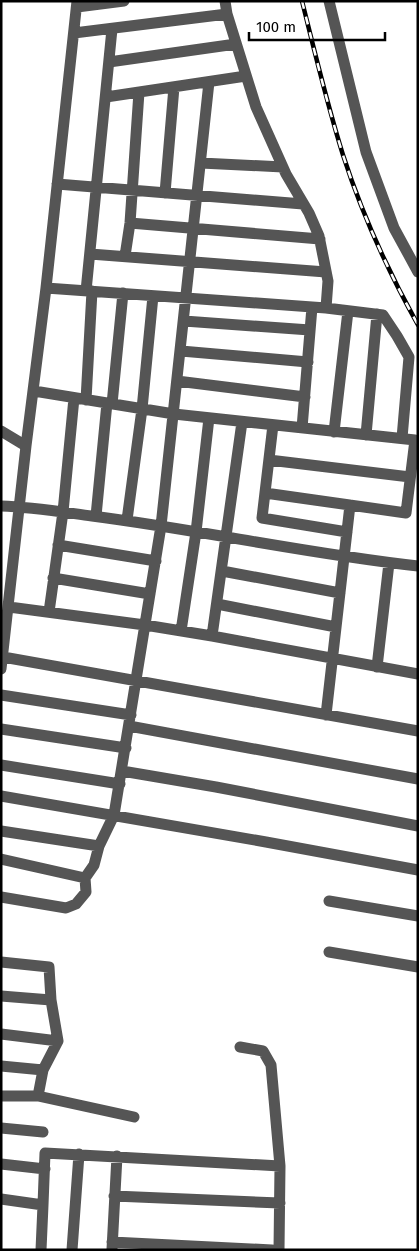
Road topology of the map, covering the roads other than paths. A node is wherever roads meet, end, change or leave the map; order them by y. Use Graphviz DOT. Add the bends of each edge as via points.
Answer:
graph roads {
  1 [pos="124,1"];
  2 [pos="225,1"];
  3 [pos="329,1"];
  4 [pos="77,4"];
  5 [pos="227,14"];
  6 [pos="112,29"];
  7 [pos="74,33"];
  8 [pos="236,44"];
  9 [pos="109,62"];
  10 [pos="246,76"];
  11 [pos="209,82"];
  12 [pos="174,87"];
  13 [pos="139,92"];
  14 [pos="106,97"];
  15 [pos="201,163"];
  16 [pos="283,167"];
  17 [pos="56,184"];
  18 [pos="97,187"];
  19 [pos="133,190"];
  20 [pos="165,192"];
  21 [pos="197,195"];
  22 [pos="303,204"];
  23 [pos="130,223"];
  24 [pos="194,229"];
  25 [pos="320,239"];
  26 [pos="90,254"];
  27 [pos="125,256"];
  28 [pos="190,262"];
  29 [pos="326,272"];
  30 [pos="418,272"];
  31 [pos="46,288"];
  32 [pos="89,291"];
  33 [pos="123,293"];
  34 [pos="153,296"];
  35 [pos="186,298"];
  36 [pos="312,308"];
  37 [pos="326,308"];
  38 [pos="348,311"];
  39 [pos="377,314"];
  40 [pos="184,321"];
  41 [pos="310,330"];
  42 [pos="181,351"];
  43 [pos="308,362"];
  44 [pos="177,382"];
  45 [pos="34,391"];
  46 [pos="304,397"];
  47 [pos="74,398"];
  48 [pos="86,400"];
  49 [pos="110,403"];
  50 [pos="142,409"];
  51 [pos="174,414"];
  52 [pos="209,418"];
  53 [pos="242,422"];
  54 [pos="273,425"];
  55 [pos="302,428"];
  56 [pos="1,431"];
  57 [pos="334,432"];
  58 [pos="366,435"];
  59 [pos="402,438"];
  60 [pos="26,446"];
  61 [pos="269,460"];
  62 [pos="410,477"];
  63 [pos="265,493"];
  64 [pos="350,505"];
  65 [pos="1,506"];
  66 [pos="20,507"];
  67 [pos="63,512"];
  68 [pos="96,516"];
  69 [pos="127,520"];
  70 [pos="161,526"];
  71 [pos="196,532"];
  72 [pos="347,532"];
  73 [pos="227,537"];
  74 [pos="58,545"];
  75 [pos="344,556"];
  76 [pos="156,561"];
  77 [pos="390,563"];
  78 [pos="418,566"];
  79 [pos="222,571"];
  80 [pos="53,578"];
  81 [pos="340,593"];
  82 [pos="150,594"];
  83 [pos="217,604"];
  84 [pos="9,607"];
  85 [pos="48,612"];
  86 [pos="145,625"];
  87 [pos="336,628"];
  88 [pos="180,631"];
  89 [pos="212,636"];
  90 [pos="3,657"];
  91 [pos="333,659"];
  92 [pos="377,667"];
  93 [pos="1,669"];
  94 [pos="418,674"];
  95 [pos="136,681"];
  96 [pos="1,696"];
  97 [pos="326,715"];
  98 [pos="130,721"];
  99 [pos="1,729"];
  100 [pos="418,731"];
  101 [pos="126,748"];
  102 [pos="1,766"];
  103 [pos="122,771"];
  104 [pos="418,779"];
  105 [pos="120,784"];
  106 [pos="1,796"];
  107 [pos="114,815"];
  108 [pos="418,826"];
  109 [pos="1,831"];
  110 [pos="99,846"];
  111 [pos="1,859"];
  112 [pos="418,870"];
  113 [pos="85,878"];
  114 [pos="1,897"];
  115 [pos="329,900"];
  116 [pos="418,916"];
  117 [pos="329,952"];
  118 [pos="1,962"];
  119 [pos="418,967"];
  120 [pos="1,996"];
  121 [pos="51,1000"];
  122 [pos="1,1034"];
  123 [pos="58,1041"];
  124 [pos="240,1047"];
  125 [pos="1,1066"];
  126 [pos="43,1070"];
  127 [pos="1,1096"];
  128 [pos="38,1096"];
  129 [pos="134,1117"];
  130 [pos="1,1128"];
  131 [pos="43,1132"];
  132 [pos="79,1154"];
  133 [pos="117,1156"];
  134 [pos="1,1164"];
  135 [pos="280,1166"];
  136 [pos="45,1169"];
  137 [pos="114,1196"];
  138 [pos="1,1199"];
  139 [pos="280,1203"];
  140 [pos="44,1205"];
  141 [pos="112,1246"];
  142 [pos="173,1247"];
  143 [pos="204,1248"];
  144 [pos="41,1250"];
  145 [pos="72,1250"];
  146 [pos="272,1250"];
  147 [pos="279,1250"];
  1 -- 4 [label="street"];
  2 -- 5 [label="street"];
  3 -- 30 [label="street" via="366,152 394,228"];
  4 -- 7 [label="street"];
  5 -- 6 [label="street"];
  5 -- 8 [label="street"];
  6 -- 7 [label="street"];
  6 -- 9 [label="street"];
  7 -- 17 [label="street"];
  8 -- 9 [label="street"];
  8 -- 10 [label="street"];
  9 -- 14 [label="street"];
  10 -- 11 [label="street"];
  10 -- 16 [label="street" via="256,108"];
  11 -- 12 [label="street"];
  11 -- 15 [label="street"];
  12 -- 13 [label="street"];
  12 -- 20 [label="street"];
  13 -- 14 [label="street"];
  13 -- 19 [label="street"];
  14 -- 18 [label="street"];
  15 -- 16 [label="street"];
  15 -- 21 [label="street"];
  16 -- 22 [label="street"];
  17 -- 18 [label="street"];
  17 -- 31 [label="street"];
  18 -- 19 [label="street"];
  18 -- 26 [label="street"];
  19 -- 20 [label="street"];
  19 -- 23 [label="street"];
  20 -- 21 [label="street"];
  21 -- 22 [label="street"];
  21 -- 24 [label="street"];
  22 -- 25 [label="street"];
  23 -- 24 [label="street"];
  23 -- 27 [label="street"];
  24 -- 25 [label="street"];
  24 -- 28 [label="street"];
  25 -- 29 [label="street"];
  26 -- 27 [label="street"];
  26 -- 32 [label="street"];
  27 -- 28 [label="street"];
  28 -- 29 [label="street"];
  28 -- 35 [label="street"];
  29 -- 37 [label="street"];
  31 -- 32 [label="street"];
  31 -- 45 [label="street"];
  32 -- 33 [label="street"];
  32 -- 48 [label="street"];
  33 -- 34 [label="street"];
  33 -- 49 [label="street"];
  34 -- 35 [label="street"];
  34 -- 50 [label="street"];
  35 -- 36 [label="street"];
  35 -- 40 [label="street"];
  36 -- 37 [label="street"];
  36 -- 41 [label="street"];
  37 -- 38 [label="street"];
  38 -- 39 [label="street"];
  38 -- 57 [label="street"];
  39 -- 58 [label="street"];
  39 -- 59 [label="street" via="383,315 408,357"];
  40 -- 41 [label="street"];
  40 -- 42 [label="street"];
  41 -- 43 [label="street"];
  42 -- 43 [label="street"];
  42 -- 44 [label="street"];
  43 -- 46 [label="street"];
  44 -- 46 [label="street"];
  44 -- 51 [label="street"];
  45 -- 47 [label="street"];
  45 -- 60 [label="street"];
  46 -- 55 [label="street"];
  47 -- 48 [label="street"];
  47 -- 67 [label="street"];
  48 -- 49 [label="street"];
  49 -- 50 [label="street"];
  49 -- 68 [label="street"];
  50 -- 51 [label="street"];
  50 -- 69 [label="street"];
  51 -- 52 [label="street"];
  51 -- 70 [label="street"];
  52 -- 53 [label="street"];
  52 -- 71 [label="street"];
  53 -- 54 [label="street"];
  53 -- 73 [label="street"];
  54 -- 55 [label="street"];
  54 -- 61 [label="street"];
  55 -- 57 [label="street"];
  56 -- 60 [label="street"];
  57 -- 58 [label="street"];
  58 -- 59 [label="street"];
  59 -- 62 [label="street" via="415,440"];
  60 -- 66 [label="street"];
  61 -- 62 [label="street"];
  61 -- 63 [label="street"];
  62 -- 64 [label="street" via="406,513"];
  63 -- 64 [label="street"];
  63 -- 72 [label="street" via="262,518"];
  64 -- 72 [label="street"];
  65 -- 66 [label="street"];
  66 -- 67 [label="street"];
  66 -- 84 [label="street"];
  67 -- 68 [label="street"];
  67 -- 74 [label="street"];
  68 -- 69 [label="street"];
  69 -- 70 [label="street"];
  70 -- 71 [label="street"];
  70 -- 76 [label="street"];
  71 -- 73 [label="street"];
  71 -- 88 [label="street"];
  72 -- 75 [label="street"];
  73 -- 75 [label="street"];
  73 -- 79 [label="street"];
  74 -- 76 [label="street"];
  74 -- 80 [label="street"];
  75 -- 77 [label="street"];
  75 -- 81 [label="street"];
  76 -- 82 [label="street"];
  77 -- 78 [label="street"];
  77 -- 92 [label="street"];
  79 -- 81 [label="street"];
  79 -- 83 [label="street"];
  80 -- 82 [label="street"];
  80 -- 85 [label="street"];
  81 -- 87 [label="street"];
  82 -- 86 [label="street"];
  83 -- 87 [label="street"];
  83 -- 89 [label="street"];
  84 -- 85 [label="street"];
  84 -- 90 [label="street"];
  85 -- 86 [label="street"];
  86 -- 88 [label="street"];
  86 -- 95 [label="street"];
  87 -- 91 [label="street"];
  88 -- 89 [label="street"];
  89 -- 91 [label="street"];
  90 -- 93 [label="street"];
  90 -- 95 [label="street"];
  91 -- 92 [label="street"];
  91 -- 97 [label="street"];
  92 -- 94 [label="street"];
  95 -- 97 [label="street"];
  95 -- 98 [label="street"];
  96 -- 98 [label="street"];
  97 -- 100 [label="street"];
  98 -- 101 [label="street"];
  98 -- 104 [label="street"];
  99 -- 101 [label="street"];
  101 -- 103 [label="street"];
  102 -- 105 [label="street"];
  103 -- 105 [label="street"];
  103 -- 108 [label="street"];
  105 -- 107 [label="street"];
  106 -- 107 [label="street"];
  107 -- 110 [label="street"];
  107 -- 112 [label="street"];
  109 -- 110 [label="street"];
  110 -- 113 [label="street" via="94,865"];
  111 -- 113 [label="street"];
  113 -- 114 [label="street" via="86,892 76,904 66,908"];
  115 -- 116 [label="street"];
  117 -- 119 [label="street"];
  118 -- 121 [label="street" via="49,967"];
  120 -- 121 [label="street"];
  121 -- 123 [label="street"];
  122 -- 123 [label="street"];
  123 -- 126 [label="street"];
  124 -- 135 [label="street" via="263,1051 271,1065"];
  125 -- 126 [label="street"];
  126 -- 128 [label="street"];
  127 -- 128 [label="street"];
  128 -- 129 [label="street"];
  130 -- 131 [label="street"];
  132 -- 133 [label="street"];
  132 -- 136 [label="street" via="45,1153"];
  132 -- 145 [label="street"];
  133 -- 135 [label="street"];
  133 -- 137 [label="street"];
  134 -- 136 [label="street"];
  135 -- 139 [label="street"];
  136 -- 140 [label="street"];
  137 -- 139 [label="street"];
  137 -- 141 [label="street"];
  138 -- 140 [label="street"];
  139 -- 147 [label="street"];
  140 -- 144 [label="street"];
  141 -- 142 [label="street"];
  142 -- 143 [label="street"];
  143 -- 146 [label="street"];
}
